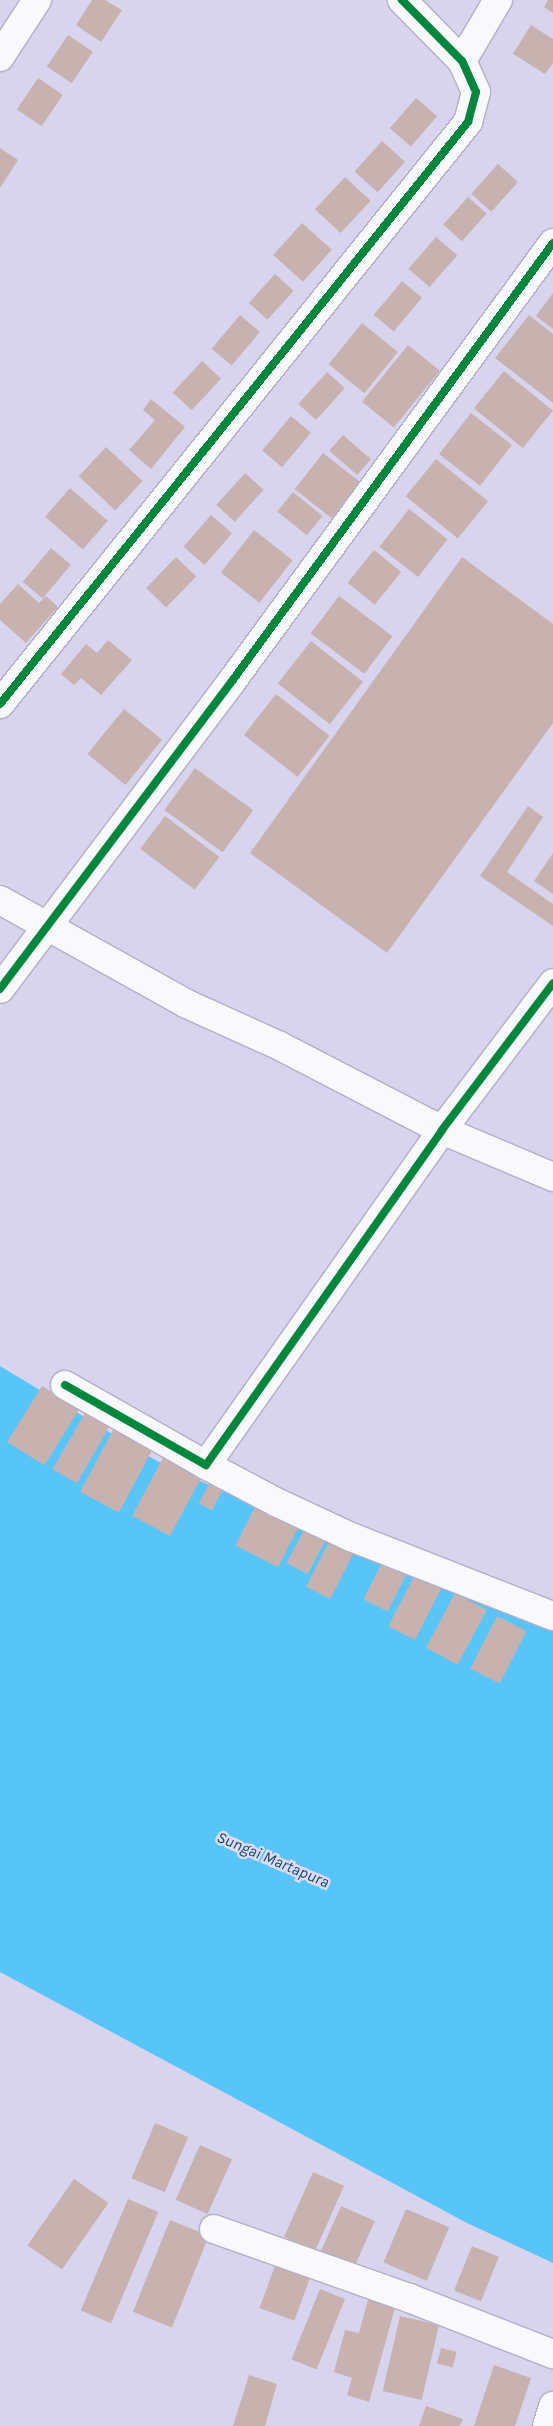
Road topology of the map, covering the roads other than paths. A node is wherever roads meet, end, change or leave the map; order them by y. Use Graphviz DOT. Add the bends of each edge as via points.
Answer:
graph roads {
  1 [pos="37,0"];
  2 [pos="402,0"];
  3 [pos="498,0"];
  4 [pos="0,57"];
  5 [pos="462,61"];
  6 [pos="553,243"];
  7 [pos="0,704"];
  8 [pos="0,900"];
  9 [pos="49,926"];
  10 [pos="553,983"];
  11 [pos="0,989"];
  12 [pos="442,1130"];
  13 [pos="553,1177"];
  14 [pos="64,1385"];
  15 [pos="206,1465"];
  16 [pos="553,1616"];
  17 [pos="214,2229"];
  18 [pos="553,2354"];
  19 [pos="553,2406"];
  20 [pos="547,2426"];
  1 -- 4 [label="street"];
  2 -- 5 [label="street"];
  3 -- 5 [label="street"];
  5 -- 7 [label="street" via="476,92 468,122"];
  6 -- 9 [label="street"];
  8 -- 9 [label="street"];
  9 -- 11 [label="street"];
  9 -- 12 [label="street" via="187,1004 280,1046"];
  10 -- 12 [label="street"];
  12 -- 13 [label="street"];
  12 -- 15 [label="street"];
  14 -- 15 [label="street"];
  15 -- 16 [label="street" via="351,1538"];
  17 -- 18 [label="street" via="409,2298"];
  19 -- 20 [label="street"];
}
